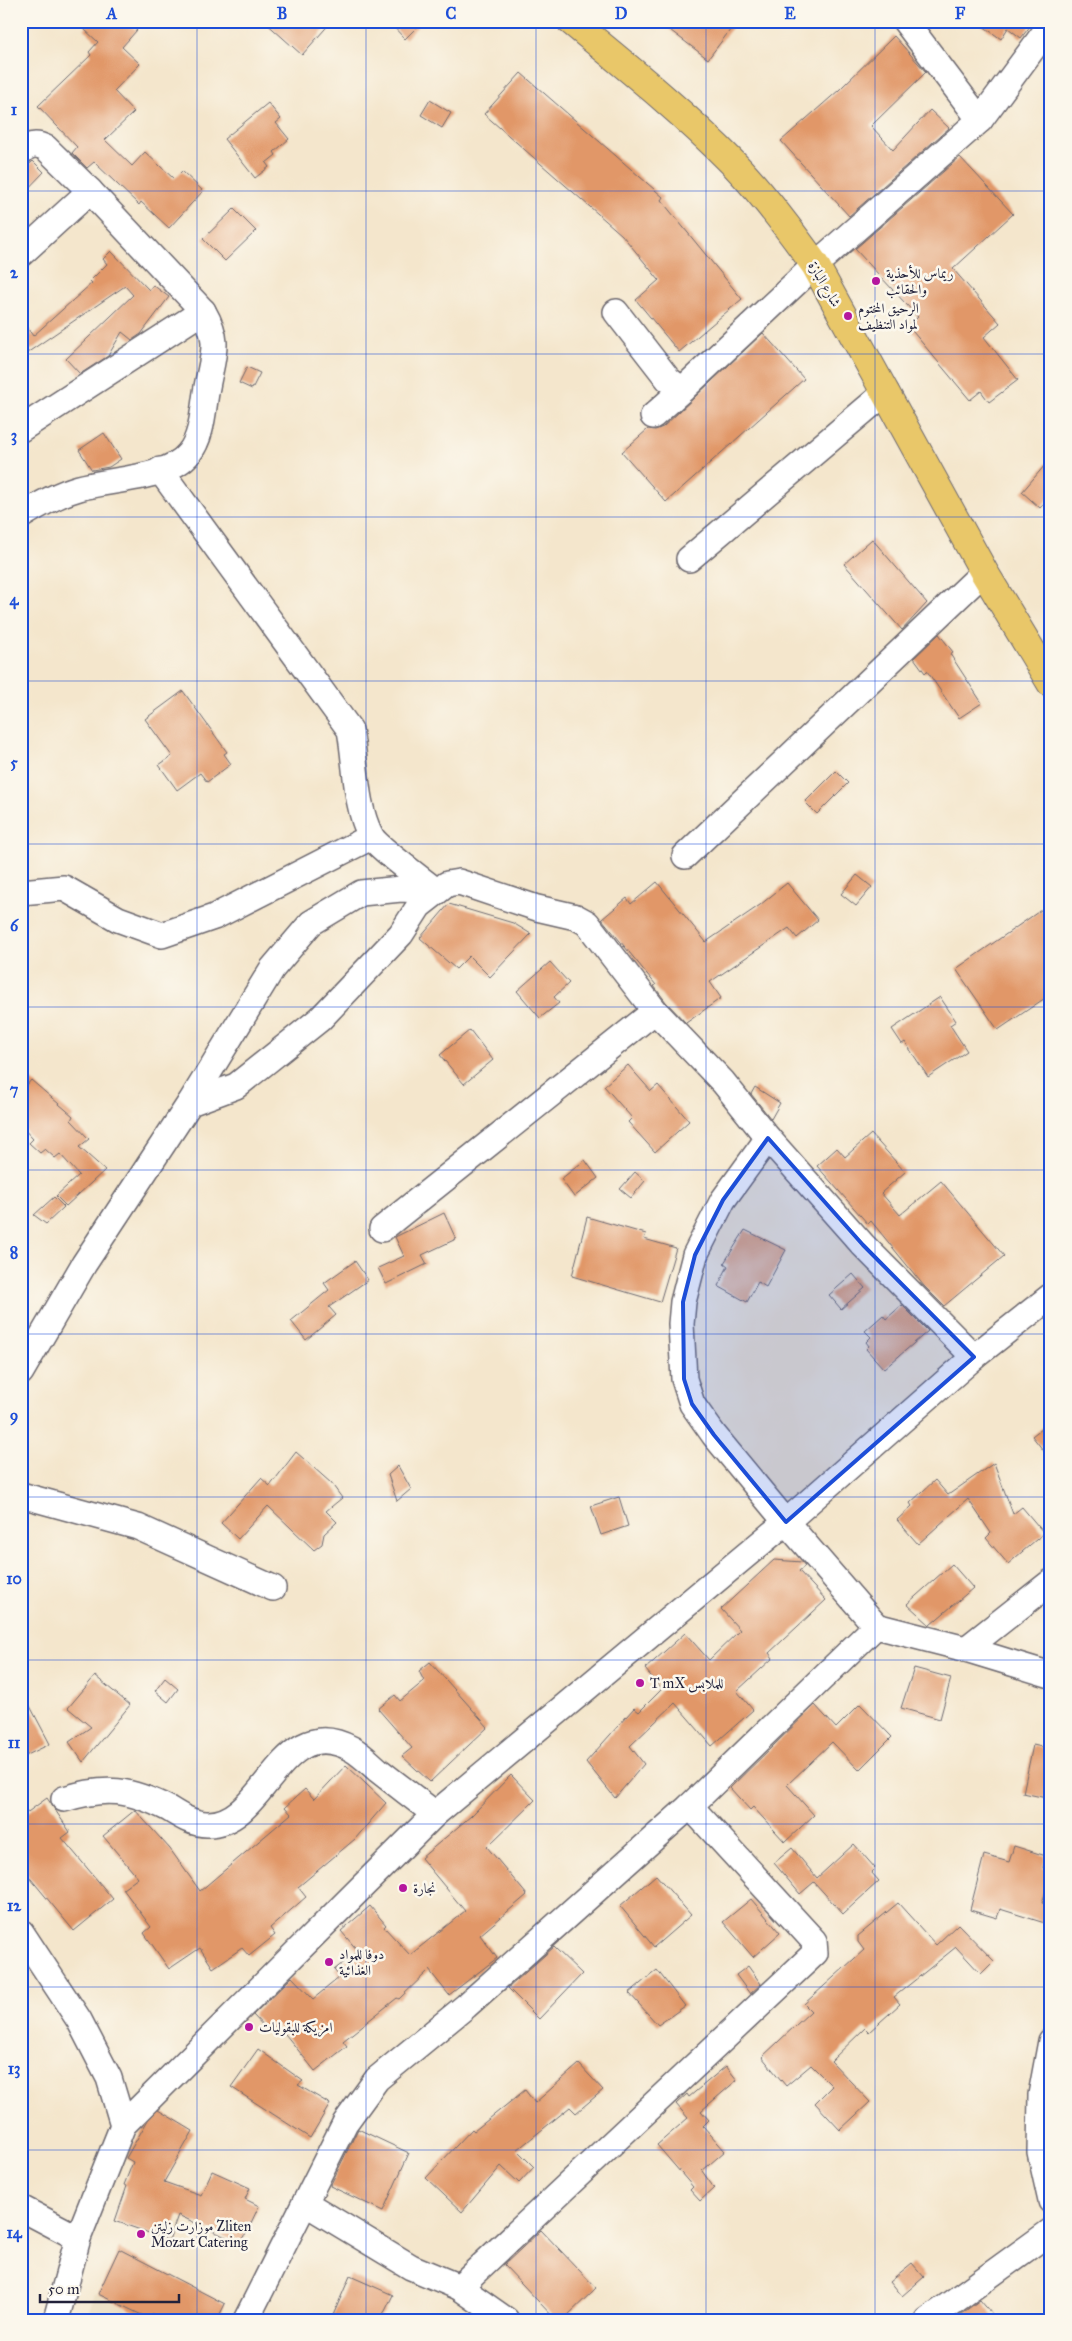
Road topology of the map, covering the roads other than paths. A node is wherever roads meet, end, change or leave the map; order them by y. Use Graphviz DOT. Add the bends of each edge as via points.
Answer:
graph roads {
  1 [pos="571,21"];
  2 [pos="905,21"];
  3 [pos="1051,24"];
  4 [pos="980,120"];
  5 [pos="21,152"];
  6 [pos="90,191"];
  7 [pos="21,254"];
  8 [pos="815,265"];
  9 [pos="203,311"];
  10 [pos="616,312"];
  11 [pos="682,390"];
  12 [pos="886,392"];
  13 [pos="653,416"];
  14 [pos="21,429"];
  15 [pos="160,470"];
  16 [pos="21,516"];
  17 [pos="689,558"];
  18 [pos="984,572"];
  19 [pos="1051,683"];
  20 [pos="371,837"];
  21 [pos="685,856"];
  22 [pos="436,890"];
  23 [pos="21,892"];
  24 [pos="655,1011"];
  25 [pos="190,1103"];
  26 [pos="768,1138"];
  27 [pos="382,1229"];
  28 [pos="1051,1296"];
  29 [pos="974,1357"];
  30 [pos="21,1372"];
  31 [pos="21,1495"];
  32 [pos="786,1522"];
  33 [pos="1051,1582"];
  34 [pos="272,1588"];
  35 [pos="876,1626"];
  36 [pos="966,1649"];
  37 [pos="1051,1676"];
  38 [pos="64,1800"];
  39 [pos="690,1806"];
  40 [pos="435,1814"];
  41 [pos="21,1932"];
  42 [pos="1051,2041"];
  43 [pos="123,2125"];
  44 [pos="1051,2201"];
  45 [pos="305,2203"];
  46 [pos="21,2208"];
  47 [pos="1051,2231"];
  48 [pos="78,2238"];
  49 [pos="459,2286"];
  50 [pos="56,2320"];
  51 [pos="246,2320"];
  52 [pos="506,2320"];
  53 [pos="928,2320"];
  1 -- 8 [label="main road, شارع البازة" via="681,113 735,166 790,229"];
  2 -- 4 [label="street"];
  3 -- 4 [label="street"];
  4 -- 8 [label="street"];
  5 -- 6 [label="street" via="27,146 38,144 46,148"];
  6 -- 7 [label="street"];
  6 -- 9 [label="street"];
  8 -- 11 [label="street"];
  8 -- 12 [label="main road, شارع البازة"];
  9 -- 14 [label="street"];
  9 -- 15 [label="street" via="213,329 214,345 198,436 190,452 178,464"];
  10 -- 11 [label="street" via="668,379"];
  11 -- 13 [label="street"];
  12 -- 17 [label="street"];
  12 -- 18 [label="main road, شارع البازة"];
  15 -- 16 [label="street" via="80,488 50,498"];
  15 -- 20 [label="street" via="350,730 358,795"];
  18 -- 19 [label="main road, شارع البازة"];
  18 -- 21 [label="street"];
  20 -- 22 [label="street"];
  20 -- 23 [label="street" via="214,917 162,935 118,919 64,888"];
  22 -- 24 [label="street" via="447,884 468,883 587,923"];
  22 -- 25 [label="street" via="419,906 402,934 320,1019 236,1086"];
  22 -- 25 [label="street" via="361,893 311,923 272,969"];
  24 -- 26 [label="street" via="723,1082"];
  24 -- 27 [label="street"];
  25 -- 30 [label="street" via="84,1264"];
  26 -- 29 [label="street" via="863,1245"];
  26 -- 32 [label="street" via="723,1200 695,1256 683,1302 682,1347 684,1379 692,1404"];
  28 -- 29 [label="street"];
  29 -- 32 [label="street"];
  31 -- 34 [label="street" via="138,1527"];
  32 -- 35 [label="street"];
  32 -- 40 [label="street"];
  33 -- 36 [label="street"];
  35 -- 36 [label="street"];
  35 -- 39 [label="street"];
  36 -- 37 [label="street"];
  38 -- 40 [label="street" via="108,1790 134,1793 189,1820 207,1824 224,1821 245,1807 287,1757 311,1743 330,1741 352,1749"];
  39 -- 45 [label="street" via="466,2006 378,2079 345,2123"];
  39 -- 49 [label="street" via="814,1941 815,1953"];
  40 -- 43 [label="street"];
  41 -- 43 [label="street" via="79,2020 109,2078"];
  42 -- 44 [label="street" via="1041,2095 1040,2152"];
  43 -- 48 [label="street"];
  45 -- 49 [label="street" via="412,2267"];
  45 -- 51 [label="street"];
  46 -- 48 [label="street"];
  47 -- 53 [label="street"];
  48 -- 50 [label="street"];
  49 -- 52 [label="street"];
}
